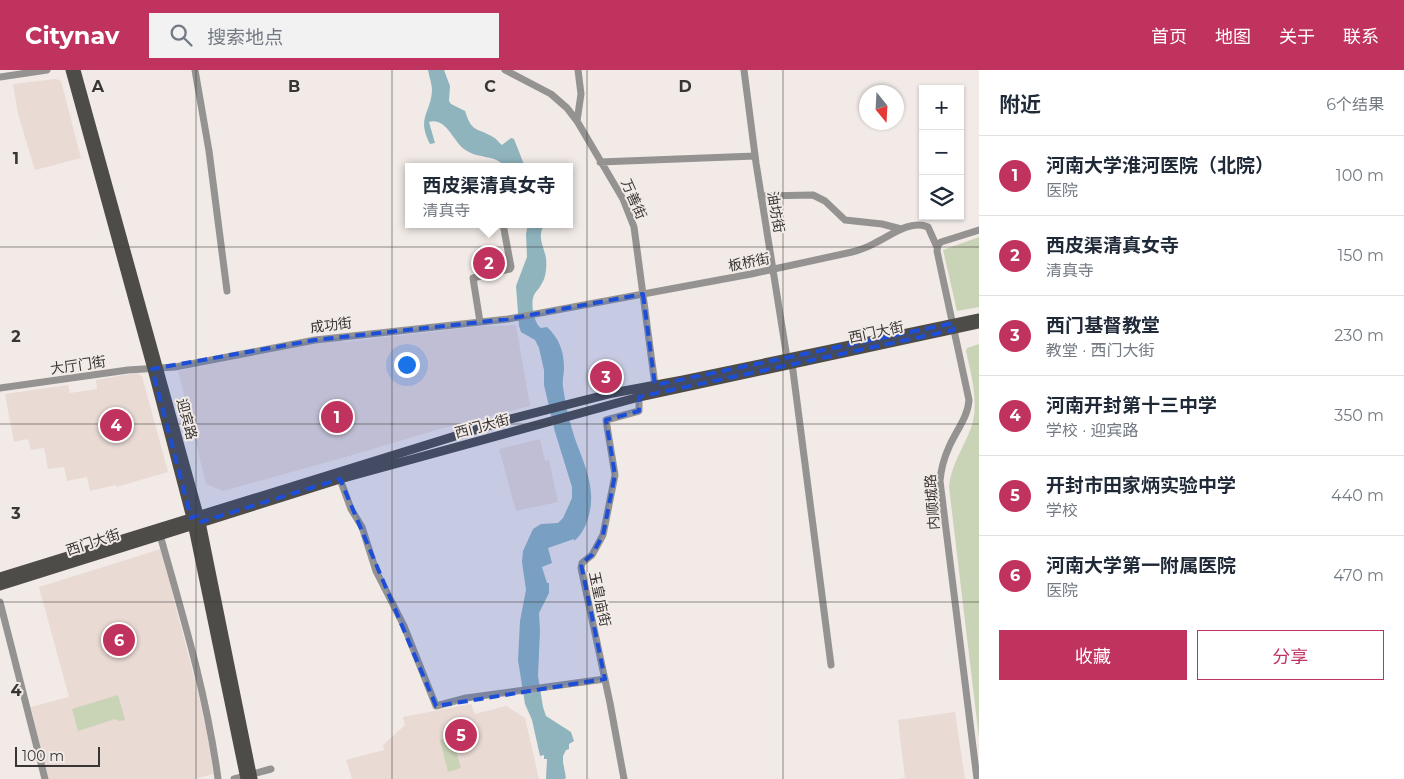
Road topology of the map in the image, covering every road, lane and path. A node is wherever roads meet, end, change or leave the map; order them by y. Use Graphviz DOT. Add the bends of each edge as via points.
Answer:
graph roads {
  1 [pos="47,70"];
  2 [pos="70,70"];
  3 [pos="76,70"];
  4 [pos="195,70"];
  5 [pos="505,70"];
  6 [pos="578,70"];
  7 [pos="744,70"];
  8 [pos="0,77"];
  9 [pos="576,121"];
  10 [pos="755,156"];
  11 [pos="600,162"];
  12 [pos="761,196"];
  13 [pos="504,228"];
  14 [pos="901,229"];
  15 [pos="979,230"];
  16 [pos="937,247"];
  17 [pos="773,270"];
  18 [pos="227,291"];
  19 [pos="643,294"];
  20 [pos="979,318"];
  21 [pos="508,319"];
  22 [pos="480,322"];
  23 [pos="979,324"];
  24 [pos="953,326"];
  25 [pos="789,361"];
  26 [pos="156,369"];
  27 [pos="655,385"];
  28 [pos="0,388"];
  29 [pos="639,398"];
  30 [pos="340,479"];
  31 [pos="196,520"];
  32 [pos="160,535"];
  33 [pos="0,578"];
  34 [pos="0,602"];
  35 [pos="831,665"];
  36 [pos="605,679"];
  37 [pos="271,768"];
  38 [pos="249,777"];
  39 [pos="45,779"];
  40 [pos="218,779"];
  41 [pos="234,779"];
  42 [pos="624,779"];
  43 [pos="977,779"];
  1 -- 8 [label="street"];
  2 -- 26 [label="main road, 迎宾路"];
  3 -- 26 [label="main road, 迎宾路"];
  4 -- 18 [label="street"];
  5 -- 9 [label="street, 万善街" via="555,97"];
  6 -- 9 [label="street" via="581,94"];
  7 -- 10 [label="street, 油坊街"];
  9 -- 11 [label="street, 万善街"];
  10 -- 11 [label="street"];
  10 -- 12 [label="street, 油坊街"];
  11 -- 19 [label="street, 万善街" via="631,217"];
  12 -- 14 [label="street" via="813,195 845,220"];
  12 -- 17 [label="street, 油坊街"];
  13 -- 22 [label="street" via="510,269 473,278"];
  14 -- 16 [label="street, 板桥街" via="925,225"];
  14 -- 17 [label="street, 板桥街" via="865,249"];
  15 -- 16 [label="street" via="942,242"];
  16 -- 24 [label="street, 内顺城路"];
  17 -- 19 [label="street, 板桥街"];
  17 -- 25 [label="street, 油坊街"];
  19 -- 21 [label="street, 板桥街"];
  19 -- 27 [label="street, 万善街"];
  20 -- 24 [label="main road, 西门大街"];
  21 -- 22 [label="street, 成功街"];
  22 -- 26 [label="street, 成功街" via="316,340"];
  23 -- 24 [label="main road, 西门大街"];
  24 -- 25 [label="main road, 西门大街"];
  24 -- 43 [label="street, 内顺城路" via="968,405 945,457 940,481"];
  25 -- 27 [label="main road, 西门大街"];
  25 -- 29 [label="main road, 西门大街"];
  25 -- 35 [label="street, 油坊街"];
  26 -- 28 [label="street, 大厅门街"];
  26 -- 31 [label="main road, 迎宾路"];
  27 -- 31 [label="main road, 西门大街" via="468,431"];
  29 -- 30 [label="main road, 西门大街"];
  29 -- 36 [label="street, 玉皇庙街" via="639,411 606,420 615,475 603,535 592,555 581,564"];
  30 -- 31 [label="main road, 西门大街"];
  30 -- 36 [label="street" via="362,527 376,571 404,626 436,706 466,698"];
  31 -- 32 [label="main road, 西门大街"];
  31 -- 33 [label="main road, 西门大街"];
  31 -- 38 [label="main road, 迎宾路"];
  32 -- 33 [label="main road, 西门大街"];
  32 -- 40 [label="street" via="202,689"];
  34 -- 39 [label="street"];
  36 -- 42 [label="street, 玉皇庙街"];
  37 -- 38 [label="street"];
  38 -- 41 [label="street"];
}
